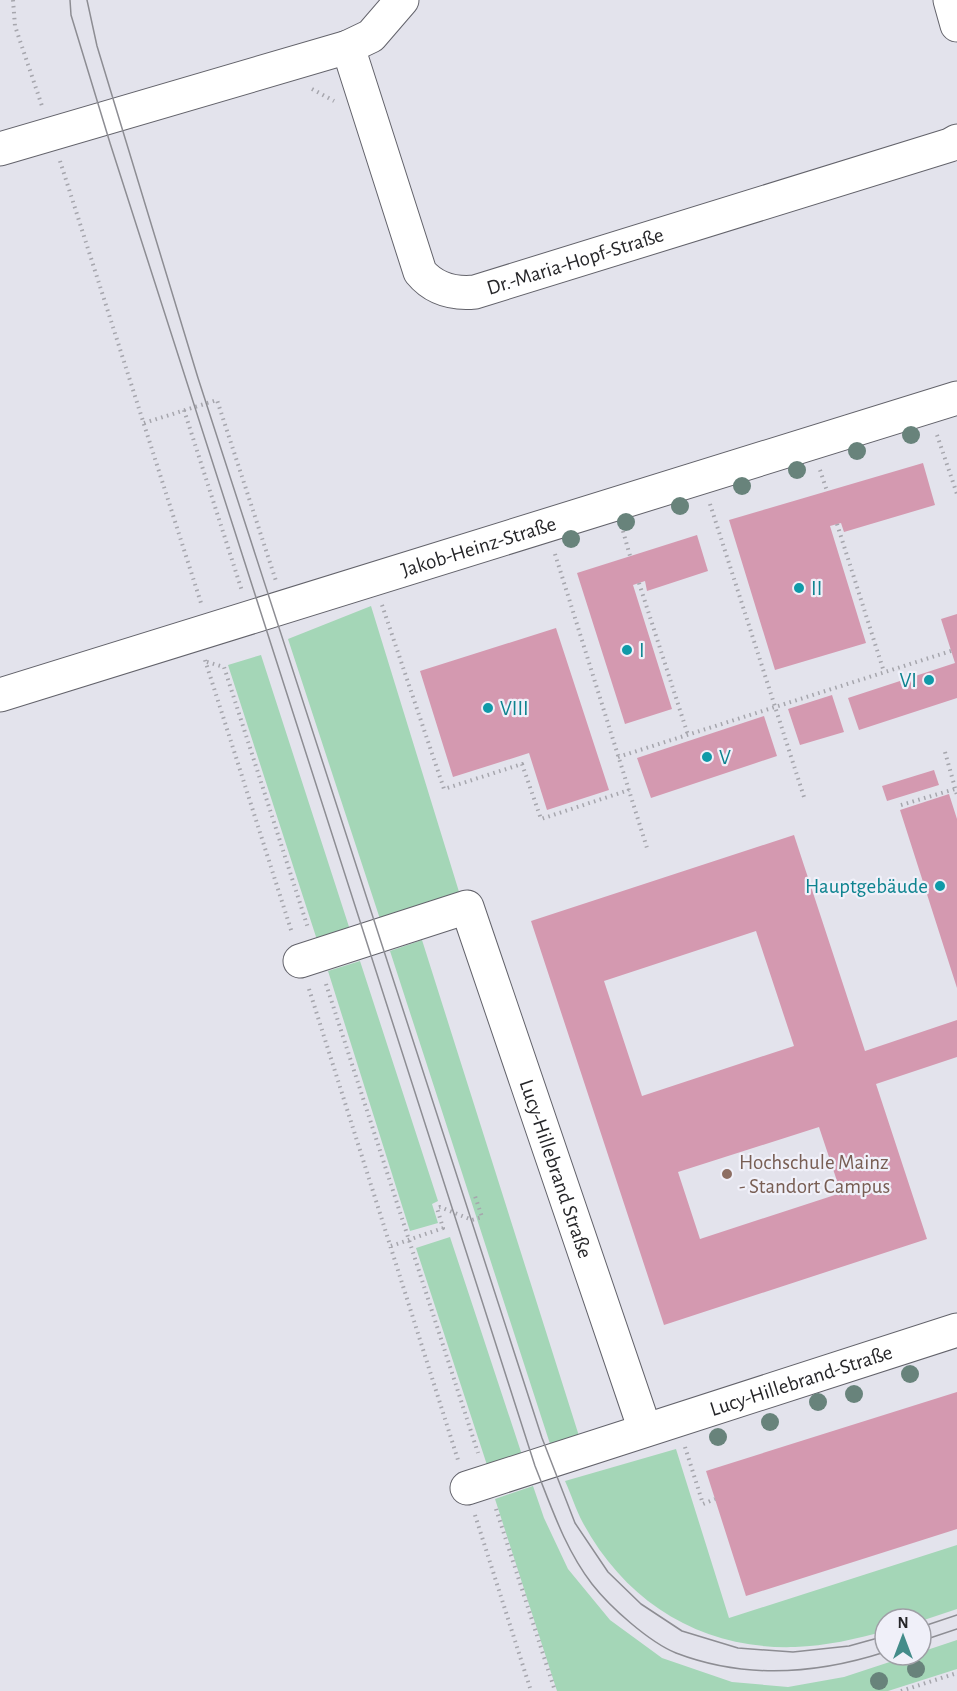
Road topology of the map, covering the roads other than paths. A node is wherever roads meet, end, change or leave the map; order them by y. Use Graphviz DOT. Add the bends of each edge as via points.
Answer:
graph roads {
  1 [pos="402,0"];
  2 [pos="950,0"];
  3 [pos="957,25"];
  4 [pos="348,47"];
  5 [pos="957,141"];
  6 [pos="0,149"];
  7 [pos="942,403"];
  8 [pos="0,694"];
  9 [pos="309,958"];
  10 [pos="957,1330"];
  11 [pos="645,1430"];
  12 [pos="477,1484"];
  1 -- 4 [label="street" via="371,36"];
  2 -- 3 [label="street"];
  4 -- 5 [label="street, Dr.-Maria-Hopf-Straße" via="420,272 427,280 460,293"];
  4 -- 6 [label="street"];
  7 -- 8 [label="street, Jakob-Heinz-Straße" via="250,618 204,641"];
  9 -- 11 [label="street, Lucy-Hillebrand Straße" via="467,907"];
  10 -- 11 [label="street, Lucy-Hillebrand-Straße"];
  11 -- 12 [label="street, Lucy-Hillebrand-Straße"];
}
